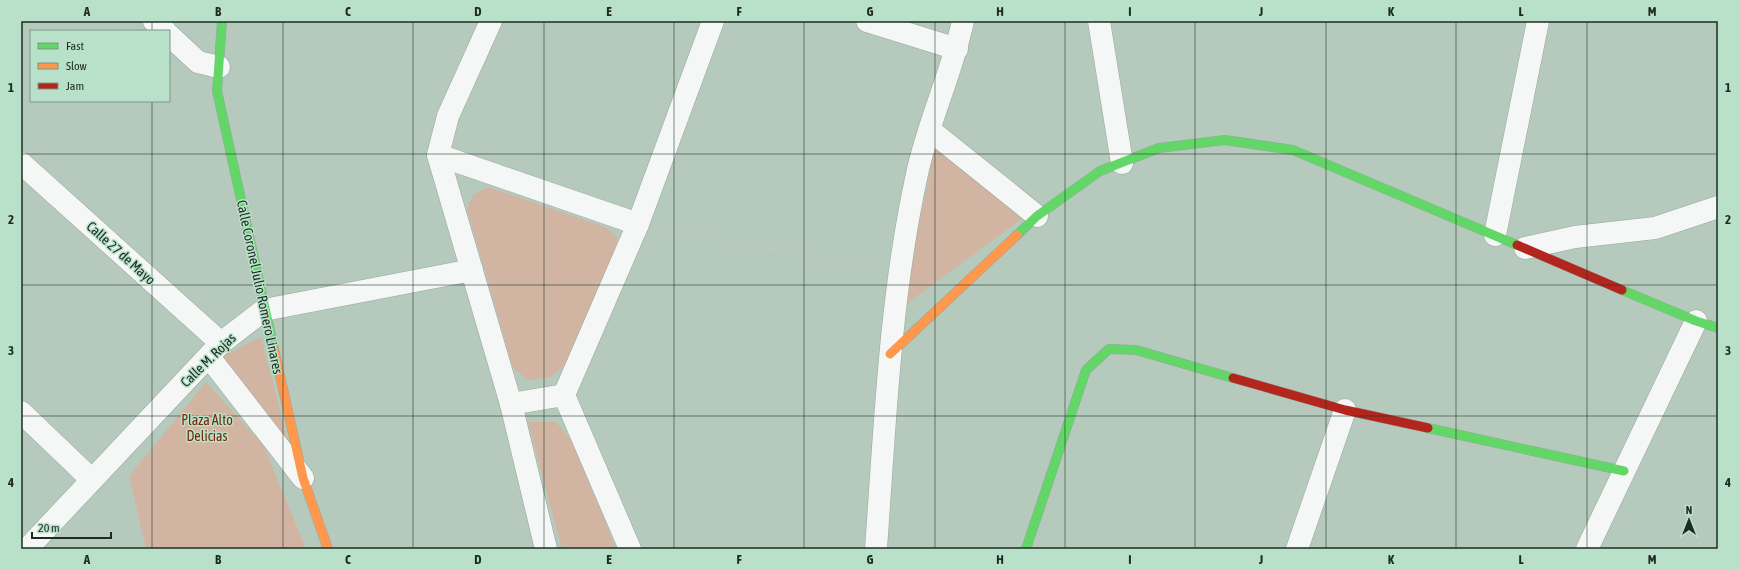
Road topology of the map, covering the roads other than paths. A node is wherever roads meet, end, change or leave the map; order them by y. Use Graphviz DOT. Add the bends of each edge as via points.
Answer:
graph roads {
  1 [pos="154,21"];
  2 [pos="222,21"];
  3 [pos="491,21"];
  4 [pos="713,21"];
  5 [pos="867,21"];
  6 [pos="963,21"];
  7 [pos="1099,21"];
  8 [pos="1538,21"];
  9 [pos="164,30"];
  10 [pos="170,36"];
  11 [pos="957,49"];
  12 [pos="219,67"];
  13 [pos="930,130"];
  14 [pos="438,155"];
  15 [pos="21,163"];
  16 [pos="1122,163"];
  17 [pos="1718,208"];
  18 [pos="1037,216"];
  19 [pos="638,224"];
  20 [pos="1495,235"];
  21 [pos="1525,248"];
  22 [pos="472,270"];
  23 [pos="264,310"];
  24 [pos="1696,321"];
  25 [pos="1718,328"];
  26 [pos="215,350"];
  27 [pos="890,354"];
  28 [pos="564,395"];
  29 [pos="511,404"];
  30 [pos="1345,410"];
  31 [pos="21,412"];
  32 [pos="1624,471"];
  33 [pos="302,478"];
  34 [pos="92,480"];
  35 [pos="27,549"];
  36 [pos="328,549"];
  37 [pos="546,549"];
  38 [pos="630,549"];
  39 [pos="876,549"];
  40 [pos="1026,549"];
  41 [pos="1297,549"];
  42 [pos="1586,549"];
  1 -- 9 [label="street"];
  2 -- 12 [label="street, Calle Coronel Julio Romero Linares"];
  3 -- 14 [label="street" via="448,116"];
  4 -- 19 [label="street"];
  5 -- 11 [label="street"];
  6 -- 11 [label="street"];
  7 -- 16 [label="street"];
  8 -- 20 [label="street"];
  10 -- 12 [label="street" via="198,62"];
  11 -- 13 [label="street"];
  12 -- 23 [label="street, Calle Coronel Julio Romero Linares" via="217,91"];
  13 -- 18 [label="street"];
  13 -- 27 [label="street" via="917,173 899,273"];
  14 -- 19 [label="street"];
  14 -- 22 [label="street"];
  15 -- 26 [label="street, Calle 27 de Mayo"];
  16 -- 18 [label="street" via="1100,171"];
  16 -- 20 [label="street" via="1159,148 1225,140 1293,150"];
  17 -- 21 [label="street" via="1655,228 1575,236"];
  18 -- 27 [label="street"];
  19 -- 28 [label="street"];
  20 -- 21 [label="street"];
  21 -- 24 [label="street"];
  22 -- 23 [label="street, Calle M. Rojas"];
  22 -- 29 [label="street"];
  23 -- 26 [label="street, Calle M. Rojas"];
  23 -- 33 [label="street, Calle Coronel Julio Romero Linares"];
  24 -- 25 [label="street"];
  24 -- 32 [label="street"];
  26 -- 33 [label="street, Calle 27 de Mayo"];
  26 -- 34 [label="street, Calle M. Rojas"];
  27 -- 39 [label="street"];
  28 -- 29 [label="street"];
  28 -- 38 [label="street"];
  29 -- 37 [label="street"];
  30 -- 32 [label="street"];
  30 -- 40 [label="street" via="1136,350 1109,349 1086,370"];
  30 -- 41 [label="street"];
  31 -- 34 [label="street"];
  32 -- 42 [label="street"];
  33 -- 36 [label="street, Calle Coronel Julio Romero Linares"];
  34 -- 35 [label="street, Calle M. Rojas"];
}
